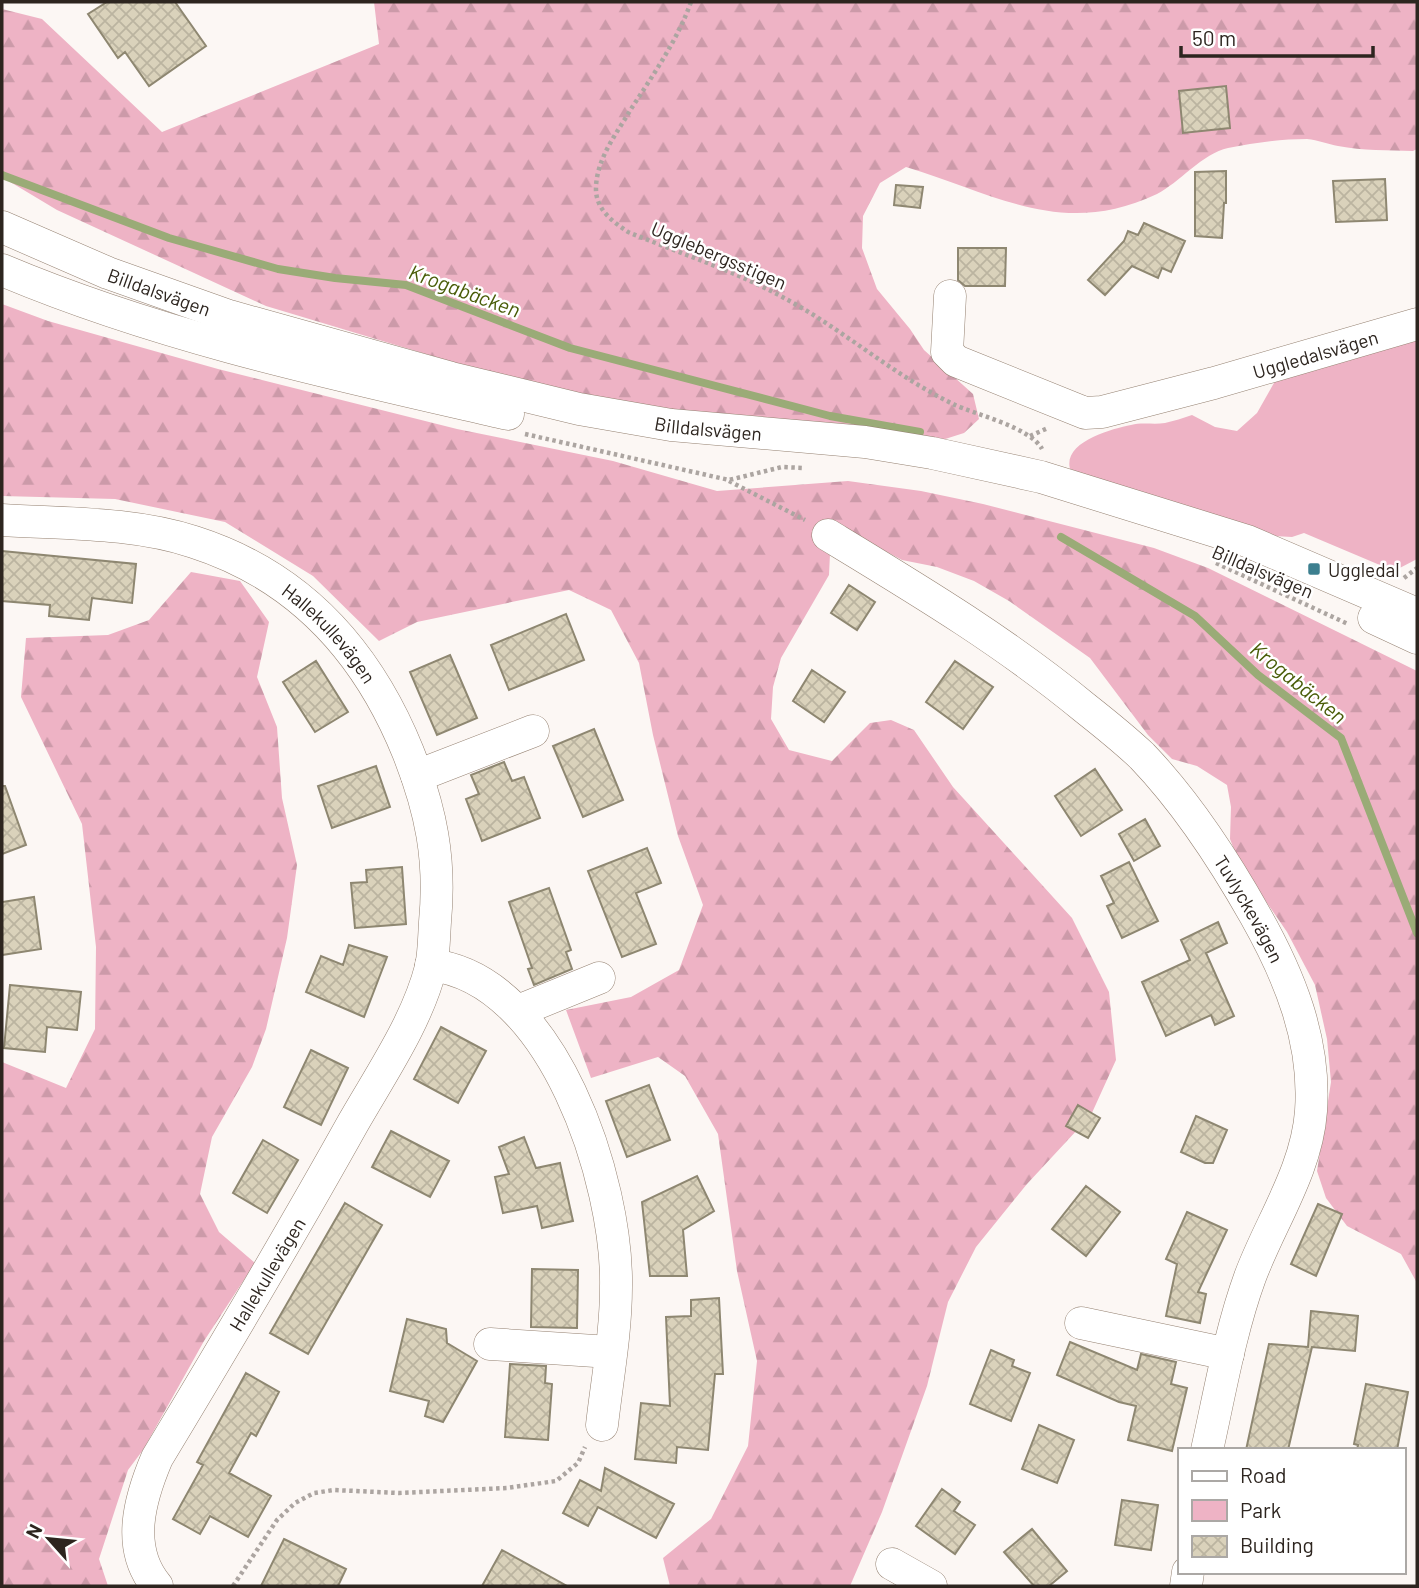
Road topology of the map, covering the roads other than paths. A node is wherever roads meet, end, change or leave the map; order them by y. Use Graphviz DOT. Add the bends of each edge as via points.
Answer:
graph roads {
  1 [pos="2,227"];
  2 [pos="2,270"];
  3 [pos="950,296"];
  4 [pos="1417,324"];
  5 [pos="2,520"];
  6 [pos="828,535"];
  7 [pos="1415,626"];
  8 [pos="533,731"];
  9 [pos="417,776"];
  10 [pos="431,965"];
  11 [pos="599,978"];
  12 [pos="518,1011"];
  13 [pos="1089,1315"];
  14 [pos="490,1344"];
  15 [pos="1231,1345"];
  16 [pos="611,1352"];
  17 [pos="594,1431"];
  18 [pos="1208,1448"];
  19 [pos="892,1564"];
  20 [pos="157,1586"];
  21 [pos="931,1586"];
  1 -- 7 [label="street, Billdalsvägen" via="107,273 229,316 451,379 671,425 865,442 1041,477 1247,541"];
  2 -- 7 [label="street, Billdalsvägen" via="206,339 572,429 862,458 928,468 1036,494 1118,516"];
  3 -- 4 [label="street, Uggledalsvägen" via="947,352 956,361 1085,413 1214,383"];
  5 -- 9 [label="street, Hallekullevägen" via="140,530 193,541 281,584 323,619 360,661 396,723"];
  6 -- 15 [label="street, Tuvlyckevägen" via="964,617 1058,686 1142,757 1240,889 1278,955 1301,1018 1312,1082 1311,1113 1304,1149 1256,1260"];
  8 -- 9 [label="street"];
  9 -- 10 [label="street, Hallekullevägen" via="435,842 439,888"];
  10 -- 12 [label="street" via="465,973"];
  10 -- 20 [label="street, Hallekullevägen" via="406,1028 144,1489 137,1530 142,1558"];
  11 -- 12 [label="street"];
  12 -- 16 [label="street" via="561,1074 604,1182 616,1287"];
  13 -- 15 [label="street"];
  14 -- 16 [label="street"];
  15 -- 18 [label="street, Tuvlyckevägen"];
  16 -- 17 [label="street"];
  19 -- 21 [label="street"];
}
